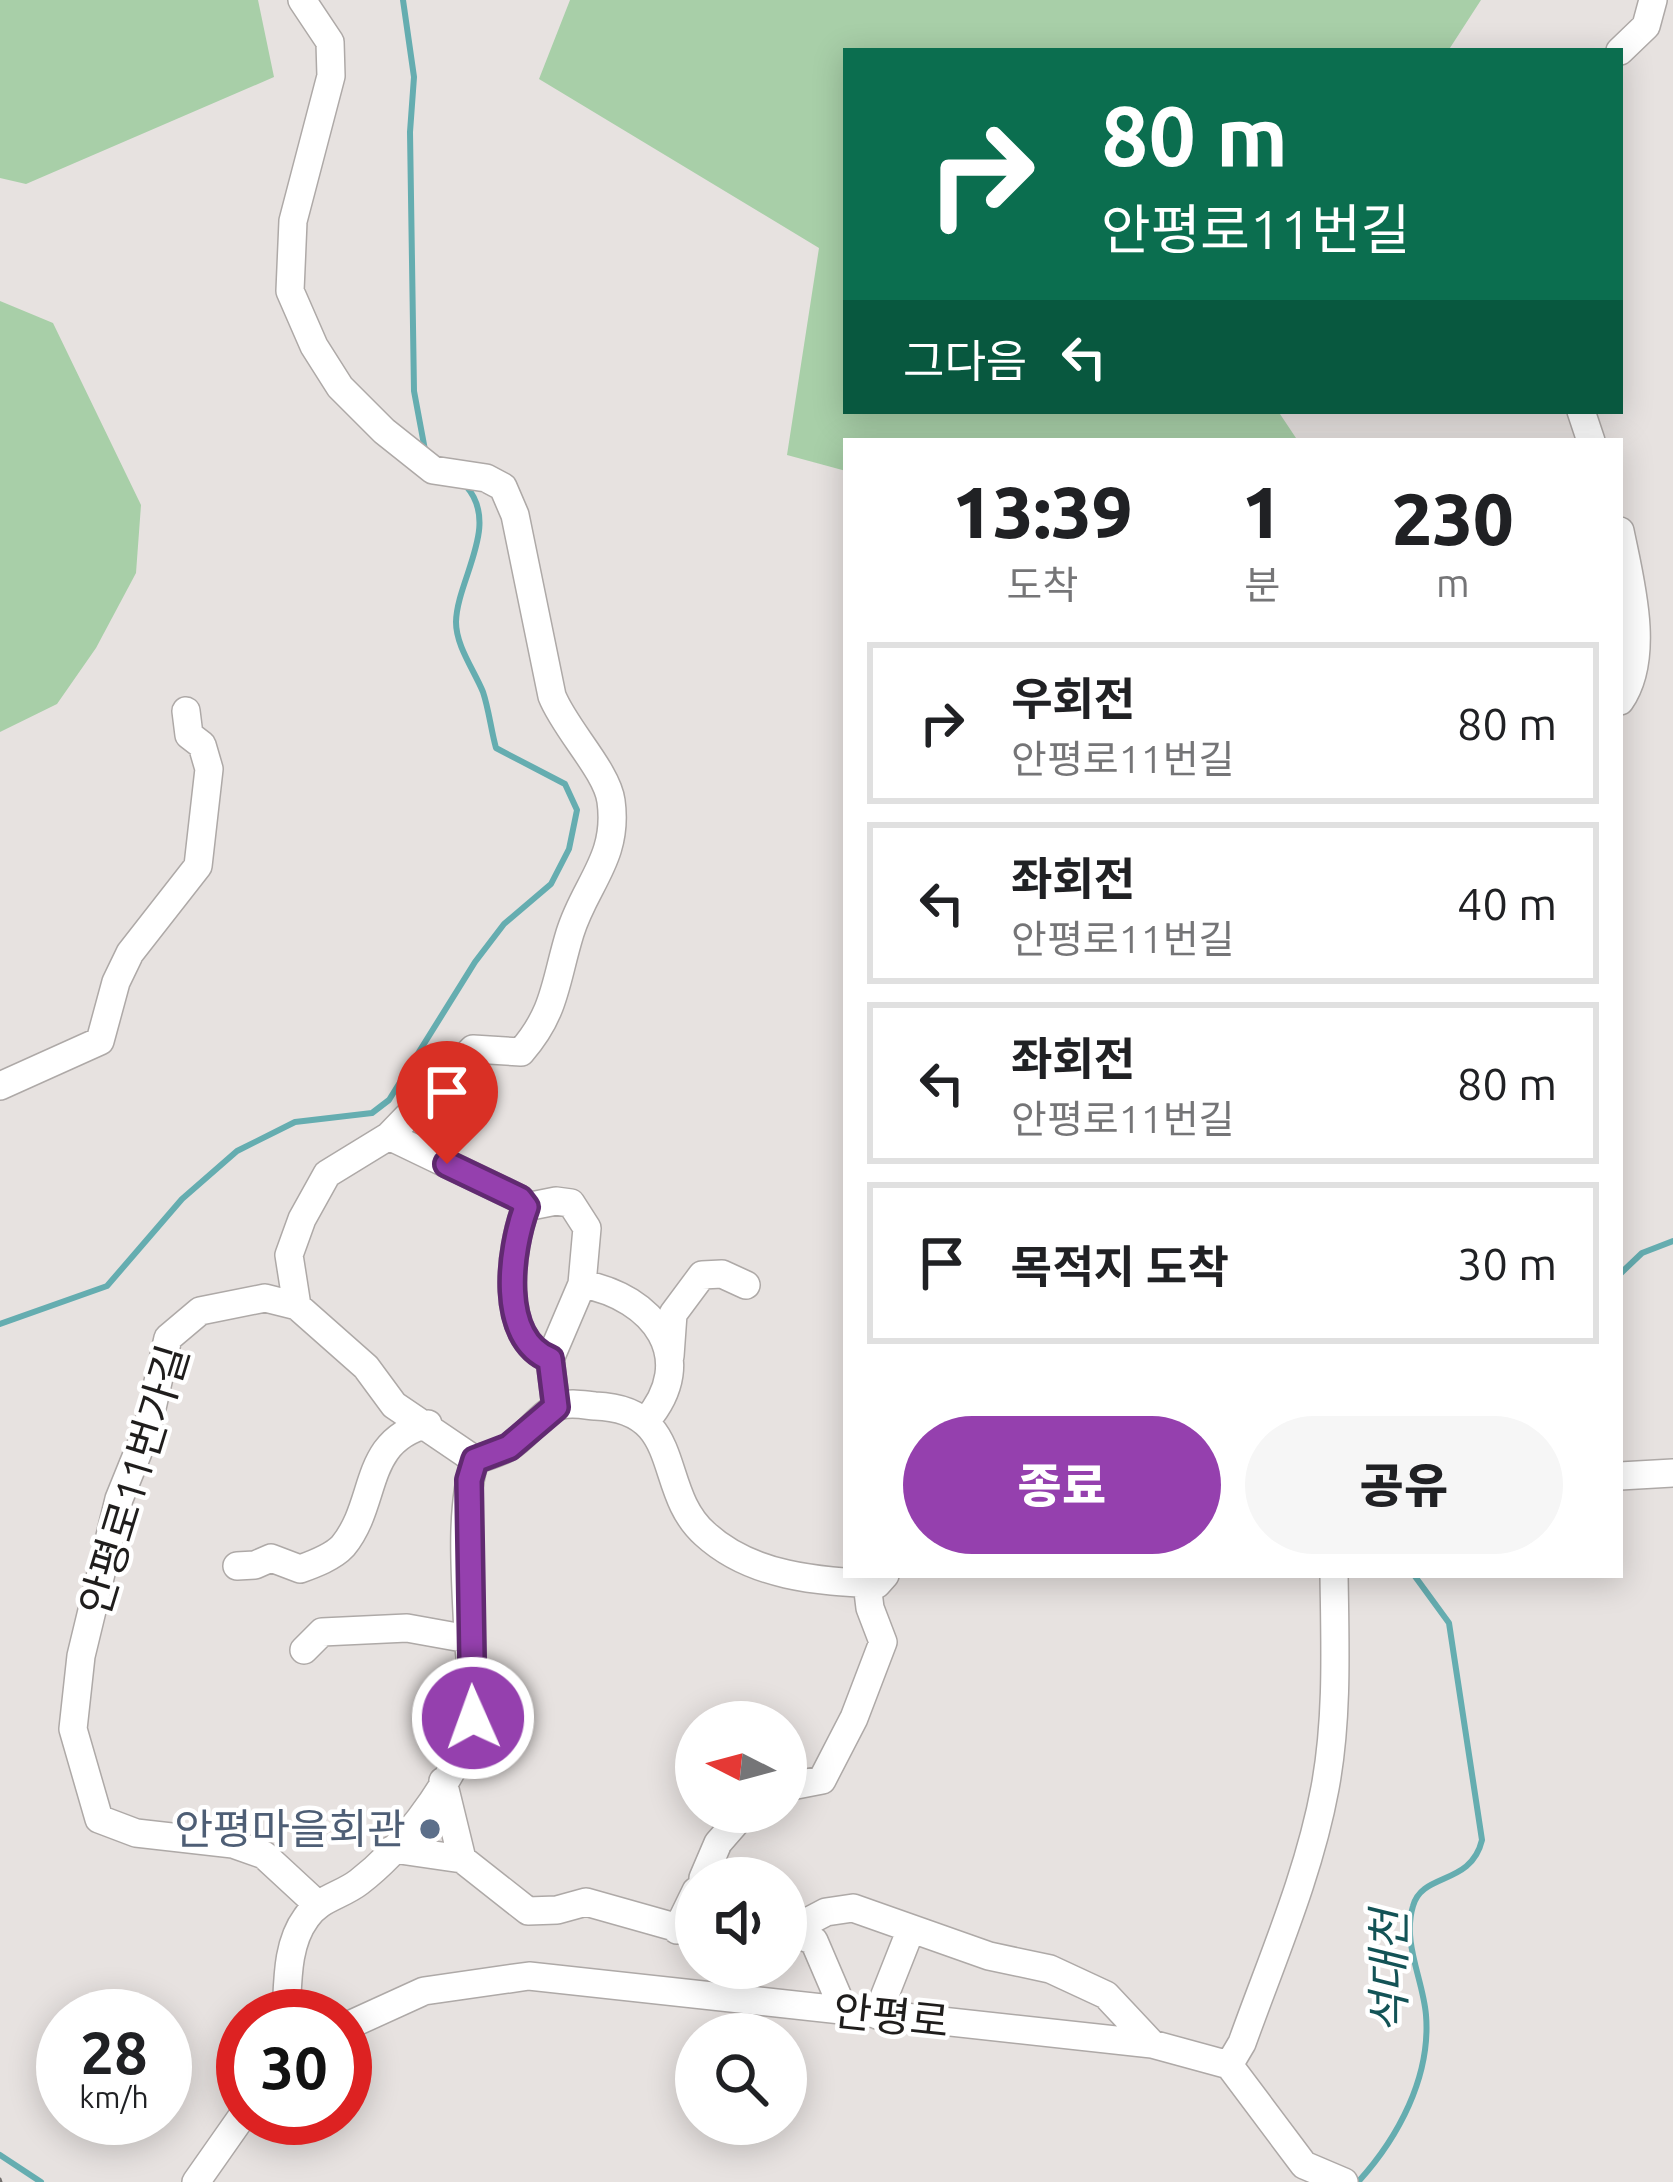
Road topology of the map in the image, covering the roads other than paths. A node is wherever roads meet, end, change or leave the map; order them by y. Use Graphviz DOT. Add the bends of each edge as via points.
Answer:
graph roads {
  1 [pos="302,0"];
  2 [pos="1653,0"];
  3 [pos="1623,48"];
  4 [pos="1623,546"];
  5 [pos="1623,691"];
  6 [pos="186,711"];
  7 [pos="0,1086"];
  8 [pos="389,1136"];
  9 [pos="526,1207"];
  10 [pos="582,1284"];
  11 [pos="746,1285"];
  12 [pos="297,1306"];
  13 [pos="670,1355"];
  14 [pos="550,1359"];
  15 [pos="556,1407"];
  16 [pos="646,1421"];
  17 [pos="428,1424"];
  18 [pos="475,1460"];
  19 [pos="1673,1473"];
  20 [pos="1623,1476"];
  21 [pos="237,1566"];
  22 [pos="872,1578"];
  23 [pos="1334,1578"];
  24 [pos="468,1639"];
  25 [pos="304,1650"];
  26 [pos="443,1781"];
  27 [pos="807,1783"];
  28 [pos="393,1849"];
  29 [pos="462,1859"];
  30 [pos="317,1904"];
  31 [pos="807,1923"];
  32 [pos="675,1928"];
  33 [pos="911,1929"];
  34 [pos="807,1939"];
  35 [pos="289,1989"];
  36 [pos="844,2011"];
  37 [pos="372,2012"];
  38 [pos="877,2015"];
  39 [pos="1152,2044"];
  40 [pos="1229,2065"];
  41 [pos="222,2145"];
  42 [pos="196,2182"];
  43 [pos="1342,2182"];
  1 -- 8 [label="street" via="330,42 331,76 293,221 290,291 340,387 433,470 503,487 552,696 611,796 612,845 571,932 544,1026 520,1052 473,1049"];
  2 -- 3 [label="street" via="1646,26"];
  4 -- 5 [label="street" via="1635,651"];
  6 -- 7 [label="street" via="209,770 194,877 130,952 100,1041"];
  8 -- 9 [label="street"];
  8 -- 12 [label="street" via="327,1174 302,1219 289,1255"];
  9 -- 10 [label="street" via="571,1203 587,1228"];
  9 -- 14 [label="street" via="513,1301 522,1336"];
  10 -- 13 [label="street" via="643,1306"];
  10 -- 14 [label="street"];
  11 -- 13 [label="street" via="702,1275 673,1314"];
  12 -- 17 [label="street" via="366,1367 394,1405"];
  12 -- 30 [label="street, 안평로11번가길" via="265,1298 200,1311 168,1339 147,1430 119,1499 81,1656 73,1730 99,1819 264,1855"];
  13 -- 16 [label="street" via="665,1398"];
  14 -- 15 [label="street"];
  15 -- 16 [label="street" via="610,1406"];
  15 -- 18 [label="street" via="509,1447"];
  16 -- 22 [label="street" via="705,1535 807,1582"];
  17 -- 18 [label="street"];
  17 -- 21 [label="street" via="386,1446 343,1547 300,1569 271,1558"];
  18 -- 24 [label="street"];
  19 -- 20 [label="street"];
  22 -- 27 [label="street" via="883,1642 823,1780"];
  23 -- 40 [label="street" via="1326,1786 1302,1875"];
  24 -- 25 [label="street" via="407,1628 322,1632"];
  24 -- 26 [label="street" via="473,1718"];
  26 -- 28 [label="street"];
  26 -- 29 [label="street"];
  28 -- 29 [label="street"];
  28 -- 30 [label="street" via="358,1883"];
  29 -- 32 [label="street" via="528,1910 586,1902"];
  30 -- 35 [label="street" via="296,1936"];
  31 -- 33 [label="street" via="853,1908"];
  33 -- 38 [label="street"];
  33 -- 39 [label="street" via="1050,1969 1106,1995"];
  34 -- 36 [label="street"];
  36 -- 37 [label="street, 안평로" via="529,1976 424,1991"];
  36 -- 38 [label="street, 안평로"];
  38 -- 39 [label="street, 안평로"];
  39 -- 40 [label="street, 안평로"];
  40 -- 43 [label="street" via="1304,2165"];
  41 -- 42 [label="street"];
}
